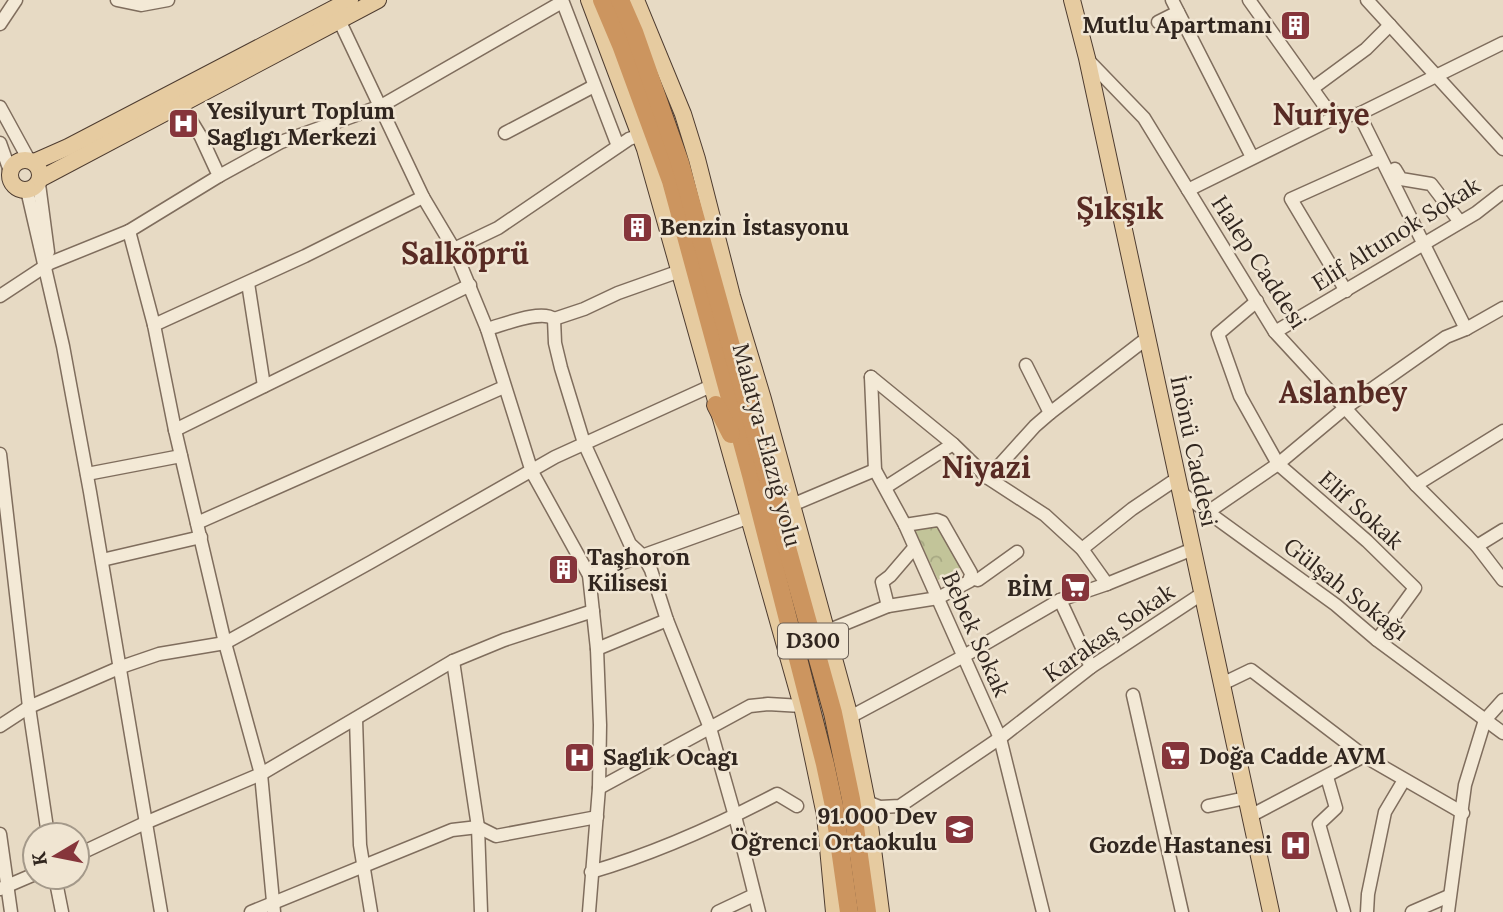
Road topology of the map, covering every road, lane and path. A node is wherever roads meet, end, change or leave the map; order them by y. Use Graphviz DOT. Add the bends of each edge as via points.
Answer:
graph roads {
  1 [pos="16,0"];
  2 [pos="117,0"];
  3 [pos="168,0"];
  4 [pos="378,0"];
  5 [pos="589,0"];
  6 [pos="602,0"];
  7 [pos="620,0"];
  8 [pos="636,0"];
  9 [pos="1249,0"];
  10 [pos="345,1"];
  11 [pos="562,1"];
  12 [pos="1371,1"];
  13 [pos="1074,2"];
  14 [pos="1175,6"];
  15 [pos="340,22"];
  16 [pos="1158,22"];
  17 [pos="0,24"];
  18 [pos="1390,26"];
  19 [pos="1503,43"];
  20 [pos="1082,54"];
  21 [pos="1437,75"];
  22 [pos="594,86"];
  23 [pos="1312,88"];
  24 [pos="181,104"];
  25 [pos="381,106"];
  26 [pos="0,107"];
  27 [pos="1359,114"];
  28 [pos="1338,116"];
  29 [pos="505,132"];
  30 [pos="640,135"];
  31 [pos="0,143"];
  32 [pos="618,146"];
  33 [pos="1503,149"];
  34 [pos="1252,157"];
  35 [pos="1380,159"];
  36 [pos="31,161"];
  37 [pos="1395,169"];
  38 [pos="219,176"];
  39 [pos="20,182"];
  40 [pos="1188,190"];
  41 [pos="1503,192"];
  42 [pos="0,196"];
  43 [pos="423,197"];
  44 [pos="1460,222"];
  45 [pos="129,231"];
  46 [pos="1422,244"];
  47 [pos="454,248"];
  48 [pos="47,265"];
  49 [pos="680,271"];
  50 [pos="248,283"];
  51 [pos="470,285"];
  52 [pos="1346,291"];
  53 [pos="0,296"];
  54 [pos="1257,301"];
  55 [pos="1503,308"];
  56 [pos="554,319"];
  57 [pos="154,325"];
  58 [pos="487,329"];
  59 [pos="1466,329"];
  60 [pos="1275,332"];
  61 [pos="1142,342"];
  62 [pos="1026,365"];
  63 [pos="264,386"];
  64 [pos="712,386"];
  65 [pos="504,387"];
  66 [pos="748,400"];
  67 [pos="716,405"];
  68 [pos="1345,408"];
  69 [pos="1051,413"];
  70 [pos="175,430"];
  71 [pos="1503,431"];
  72 [pos="584,443"];
  73 [pos="953,444"];
  74 [pos="0,454"];
  75 [pos="181,456"];
  76 [pos="1278,464"];
  77 [pos="875,470"];
  78 [pos="533,471"];
  79 [pos="87,474"];
  80 [pos="751,475"];
  81 [pos="784,475"];
  82 [pos="988,478"];
  83 [pos="1416,485"];
  84 [pos="886,487"];
  85 [pos="1176,487"];
  86 [pos="792,505"];
  87 [pos="1208,512"];
  88 [pos="747,519"];
  89 [pos="197,523"];
  90 [pos="905,525"];
  91 [pos="1503,530"];
  92 [pos="201,537"];
  93 [pos="6,545"];
  94 [pos="1477,546"];
  95 [pos="914,548"];
  96 [pos="1082,549"];
  97 [pos="1188,551"];
  98 [pos="1017,552"];
  99 [pos="644,557"];
  100 [pos="102,560"];
  101 [pos="589,575"];
  102 [pos="970,578"];
  103 [pos="1503,580"];
  104 [pos="1107,584"];
  105 [pos="1197,597"];
  106 [pos="938,598"];
  107 [pos="1060,600"];
  108 [pos="888,606"];
  109 [pos="593,611"];
  110 [pos="667,620"];
  111 [pos="827,631"];
  112 [pos="1377,640"];
  113 [pos="225,643"];
  114 [pos="597,649"];
  115 [pos="964,656"];
  116 [pos="453,661"];
  117 [pos="121,667"];
  118 [pos="1091,667"];
  119 [pos="1222,684"];
  120 [pos="1133,695"];
  121 [pos="1503,700"];
  122 [pos="802,706"];
  123 [pos="29,707"];
  124 [pos="850,717"];
  125 [pos="356,719"];
  126 [pos="1485,720"];
  127 [pos="0,726"];
  128 [pos="710,728"];
  129 [pos="1503,733"];
  130 [pos="1000,738"];
  131 [pos="1364,756"];
  132 [pos="261,774"];
  133 [pos="1327,777"];
  134 [pos="1404,780"];
  135 [pos="599,788"];
  136 [pos="1241,799"];
  137 [pos="867,802"];
  138 [pos="797,806"];
  139 [pos="1209,806"];
  140 [pos="1463,813"];
  141 [pos="1252,815"];
  142 [pos="736,816"];
  143 [pos="597,817"];
  144 [pos="46,821"];
  145 [pos="145,823"];
  146 [pos="478,827"];
  147 [pos="0,834"];
  148 [pos="91,848"];
  149 [pos="873,852"];
  150 [pos="843,863"];
  151 [pos="364,865"];
  152 [pos="592,872"];
  153 [pos="21,880"];
  154 [pos="4,888"];
  155 [pos="57,891"];
  156 [pos="754,895"];
  157 [pos="1449,896"];
  158 [pos="273,907"];
  159 [pos="11,912"];
  160 [pos="61,912"];
  161 [pos="161,912"];
  162 [pos="251,912"];
  163 [pos="371,912"];
  164 [pos="481,912"];
  165 [pos="589,912"];
  166 [pos="718,912"];
  167 [pos="759,912"];
  168 [pos="834,912"];
  169 [pos="840,912"];
  170 [pos="849,912"];
  171 [pos="867,912"];
  172 [pos="881,912"];
  173 [pos="1043,912"];
  174 [pos="1182,912"];
  175 [pos="1265,912"];
  176 [pos="1271,912"];
  177 [pos="1344,912"];
  178 [pos="1367,912"];
  179 [pos="1412,912"];
  180 [pos="1448,912"];
  1 -- 17 [label="street"];
  2 -- 3 [label="street" via="141,5"];
  4 -- 15 [label="main road"];
  5 -- 30 [label="main road"];
  6 -- 80 [label="highway, Malatya-Elazığ yolu / D300" via="670,181"];
  7 -- 66 [label="highway, D300" via="680,163"];
  8 -- 81 [label="main road" via="683,114"];
  9 -- 23 [label="street"];
  10 -- 15 [label="street"];
  10 -- 36 [label="main road" via="68,147"];
  11 -- 22 [label="street"];
  11 -- 25 [label="street"];
  12 -- 18 [label="street"];
  13 -- 20 [label="main road, İnönü Caddesi"];
  14 -- 16 [label="street"];
  14 -- 34 [label="street"];
  15 -- 24 [label="main road"];
  15 -- 25 [label="street"];
  18 -- 21 [label="street"];
  18 -- 23 [label="street"];
  19 -- 21 [label="street"];
  20 -- 40 [label="street, Halep Caddesi" via="1144,118"];
  20 -- 61 [label="main road, İnönü Caddesi"];
  20 -- 85 [label="main road, İnönü Caddesi"];
  21 -- 27 [label="street"];
  21 -- 33 [label="street"];
  22 -- 29 [label="street"];
  22 -- 32 [label="street"];
  23 -- 28 [label="street"];
  24 -- 38 [label="street"];
  24 -- 39 [label="main road"];
  25 -- 38 [label="street" via="281,142"];
  25 -- 43 [label="street"];
  26 -- 36 [label="street"];
  27 -- 28 [label="street"];
  27 -- 35 [label="street"];
  28 -- 34 [label="street"];
  30 -- 32 [label="street"];
  30 -- 49 [label="main road"];
  31 -- 39 [label="street"];
  32 -- 47 [label="street" via="498,228"];
  34 -- 40 [label="street"];
  35 -- 46 [label="street"];
  35 -- 52 [label="street" via="1291,199"];
  36 -- 39 [label="main road" via="19,160"];
  36 -- 39 [label="main road" via="40,169"];
  37 -- 44 [label="street" via="1401,179 1431,184"];
  38 -- 45 [label="street"];
  39 -- 42 [label="main road"];
  39 -- 48 [label="street"];
  40 -- 54 [label="street, Halep Caddesi"];
  41 -- 44 [label="street, Elif Altunok Sokak"];
  43 -- 47 [label="street"];
  43 -- 50 [label="street"];
  44 -- 46 [label="street, Elif Altunok Sokak"];
  45 -- 48 [label="street"];
  45 -- 57 [label="street"];
  46 -- 52 [label="street, Elif Altunok Sokak"];
  46 -- 59 [label="street"];
  47 -- 51 [label="street"];
  48 -- 53 [label="street"];
  48 -- 79 [label="street"];
  49 -- 56 [label="street"];
  49 -- 64 [label="main road"];
  50 -- 57 [label="street"];
  50 -- 63 [label="street"];
  51 -- 58 [label="street"];
  51 -- 63 [label="street"];
  52 -- 60 [label="street, Elif Altunok Sokak"];
  54 -- 60 [label="street, Halep Caddesi"];
  54 -- 76 [label="street, Elif Sokak" via="1218,334 1240,396"];
  55 -- 59 [label="street"];
  56 -- 58 [label="street" via="540,315"];
  56 -- 72 [label="street" via="561,368"];
  57 -- 70 [label="street"];
  58 -- 65 [label="street"];
  59 -- 68 [label="street" via="1446,337"];
  60 -- 68 [label="street, Halep Caddesi"];
  61 -- 69 [label="street"];
  61 -- 85 [label="main road, İnönü Caddesi"];
  62 -- 69 [label="street"];
  63 -- 70 [label="street"];
  64 -- 67 [label="main road"];
  64 -- 72 [label="street"];
  65 -- 78 [label="street"];
  65 -- 89 [label="street"];
  66 -- 81 [label="main road" via="759,413 774,466"];
  66 -- 171 [label="highway, D300" via="833,713"];
  67 -- 80 [label="highway"];
  67 -- 88 [label="main road"];
  68 -- 76 [label="street"];
  68 -- 83 [label="street, Halep Caddesi"];
  69 -- 82 [label="street"];
  70 -- 75 [label="street"];
  71 -- 83 [label="street"];
  72 -- 78 [label="street"];
  72 -- 99 [label="street" via="630,544"];
  73 -- 77 [label="street" via="871,377"];
  73 -- 82 [label="street"];
  73 -- 84 [label="street"];
  74 -- 93 [label="street"];
  75 -- 79 [label="street"];
  75 -- 89 [label="street"];
  76 -- 87 [label="street"];
  76 -- 112 [label="street, Elif Sokak" via="1415,588"];
  77 -- 84 [label="street, Bebek Sokak"];
  77 -- 86 [label="street"];
  78 -- 101 [label="street"];
  78 -- 113 [label="street"];
  79 -- 100 [label="street"];
  80 -- 150 [label="highway, Malatya-Elazığ yolu / D300" via="825,764"];
  81 -- 86 [label="main road"];
  82 -- 96 [label="street" via="1045,515"];
  83 -- 94 [label="street, Halep Caddesi"];
  84 -- 90 [label="street, Bebek Sokak"];
  85 -- 87 [label="street, Gülşah Sokağı"];
  85 -- 96 [label="street" via="1132,509"];
  85 -- 97 [label="main road, İnönü Caddesi"];
  85 -- 119 [label="main road, İnönü Caddesi"];
  86 -- 111 [label="main road"];
  87 -- 112 [label="street, Gülşah Sokağı"];
  88 -- 99 [label="street"];
  88 -- 122 [label="main road"];
  89 -- 92 [label="street"];
  90 -- 95 [label="street, Bebek Sokak"];
  90 -- 102 [label="street" via="942,522"];
  91 -- 94 [label="street"];
  92 -- 100 [label="street"];
  92 -- 113 [label="street"];
  93 -- 123 [label="street"];
  94 -- 103 [label="street, Halep Caddesi"];
  95 -- 106 [label="street, Bebek Sokak"];
  95 -- 108 [label="street" via="882,582"];
  96 -- 104 [label="street"];
  97 -- 104 [label="street"];
  97 -- 105 [label="main road, İnönü Caddesi"];
  98 -- 102 [label="street" via="978,580"];
  99 -- 101 [label="street"];
  99 -- 110 [label="street"];
  100 -- 117 [label="street"];
  101 -- 109 [label="street"];
  102 -- 106 [label="street"];
  104 -- 107 [label="street"];
  105 -- 118 [label="street, Karakaş Sokak"];
  105 -- 136 [label="main road, İnönü Caddesi"];
  106 -- 108 [label="street"];
  106 -- 115 [label="street, Bebek Sokak"];
  107 -- 115 [label="street"];
  107 -- 118 [label="street"];
  108 -- 111 [label="street"];
  109 -- 114 [label="street"];
  109 -- 116 [label="street"];
  110 -- 114 [label="street"];
  110 -- 128 [label="street"];
  111 -- 124 [label="main road"];
  112 -- 126 [label="street, Gülşah Sokağı"];
  113 -- 117 [label="street" via="159,654"];
  113 -- 132 [label="street"];
  114 -- 135 [label="street"];
  115 -- 124 [label="street"];
  115 -- 130 [label="street, Bebek Sokak"];
  116 -- 125 [label="street"];
  116 -- 146 [label="street"];
  117 -- 123 [label="street"];
  117 -- 145 [label="street"];
  118 -- 130 [label="street, Karakaş Sokak"];
  119 -- 131 [label="street" via="1251,670"];
  119 -- 141 [label="main road, İnönü Caddesi"];
  120 -- 174 [label="street"];
  121 -- 126 [label="street"];
  122 -- 128 [label="street" via="750,706"];
  122 -- 168 [label="main road" via="825,815"];
  123 -- 127 [label="street"];
  123 -- 144 [label="street"];
  124 -- 137 [label="main road"];
  125 -- 132 [label="street"];
  125 -- 151 [label="street"];
  126 -- 129 [label="street, Gülşah Sokağı"];
  126 -- 140 [label="street" via="1465,785"];
  128 -- 135 [label="street"];
  128 -- 142 [label="street"];
  130 -- 137 [label="street, Karakaş Sokak" via="900,806"];
  130 -- 173 [label="street, Bebek Sokak"];
  131 -- 133 [label="street"];
  131 -- 134 [label="street"];
  132 -- 145 [label="street"];
  132 -- 158 [label="street"];
  133 -- 141 [label="street"];
  133 -- 177 [label="street" via="1336,808 1319,824"];
  134 -- 140 [label="street"];
  134 -- 178 [label="street" via="1385,812"];
  135 -- 143 [label="street"];
  136 -- 139 [label="street"];
  136 -- 175 [label="main road, İnönü Caddesi"];
  137 -- 149 [label="main road"];
  138 -- 142 [label="street" via="777,794"];
  140 -- 157 [label="street"];
  141 -- 176 [label="main road, İnönü Caddesi"];
  142 -- 152 [label="street"];
  142 -- 156 [label="street"];
  143 -- 146 [label="street" via="496,836"];
  143 -- 152 [label="street"];
  145 -- 148 [label="street"];
  145 -- 161 [label="street"];
  146 -- 151 [label="street" via="452,830"];
  146 -- 164 [label="street"];
  147 -- 154 [label="street"];
  149 -- 171 [label="main road"];
  149 -- 172 [label="main road"];
  150 -- 169 [label="main road"];
  150 -- 170 [label="highway, Malatya-Elazığ yolu / D300"];
  151 -- 158 [label="street"];
  151 -- 163 [label="street"];
  152 -- 165 [label="street"];
  153 -- 154 [label="street"];
  154 -- 159 [label="street"];
  155 -- 160 [label="street"];
  156 -- 166 [label="street"];
  156 -- 167 [label="street"];
  157 -- 179 [label="street"];
  157 -- 180 [label="street"];
  158 -- 162 [label="street"];
}
